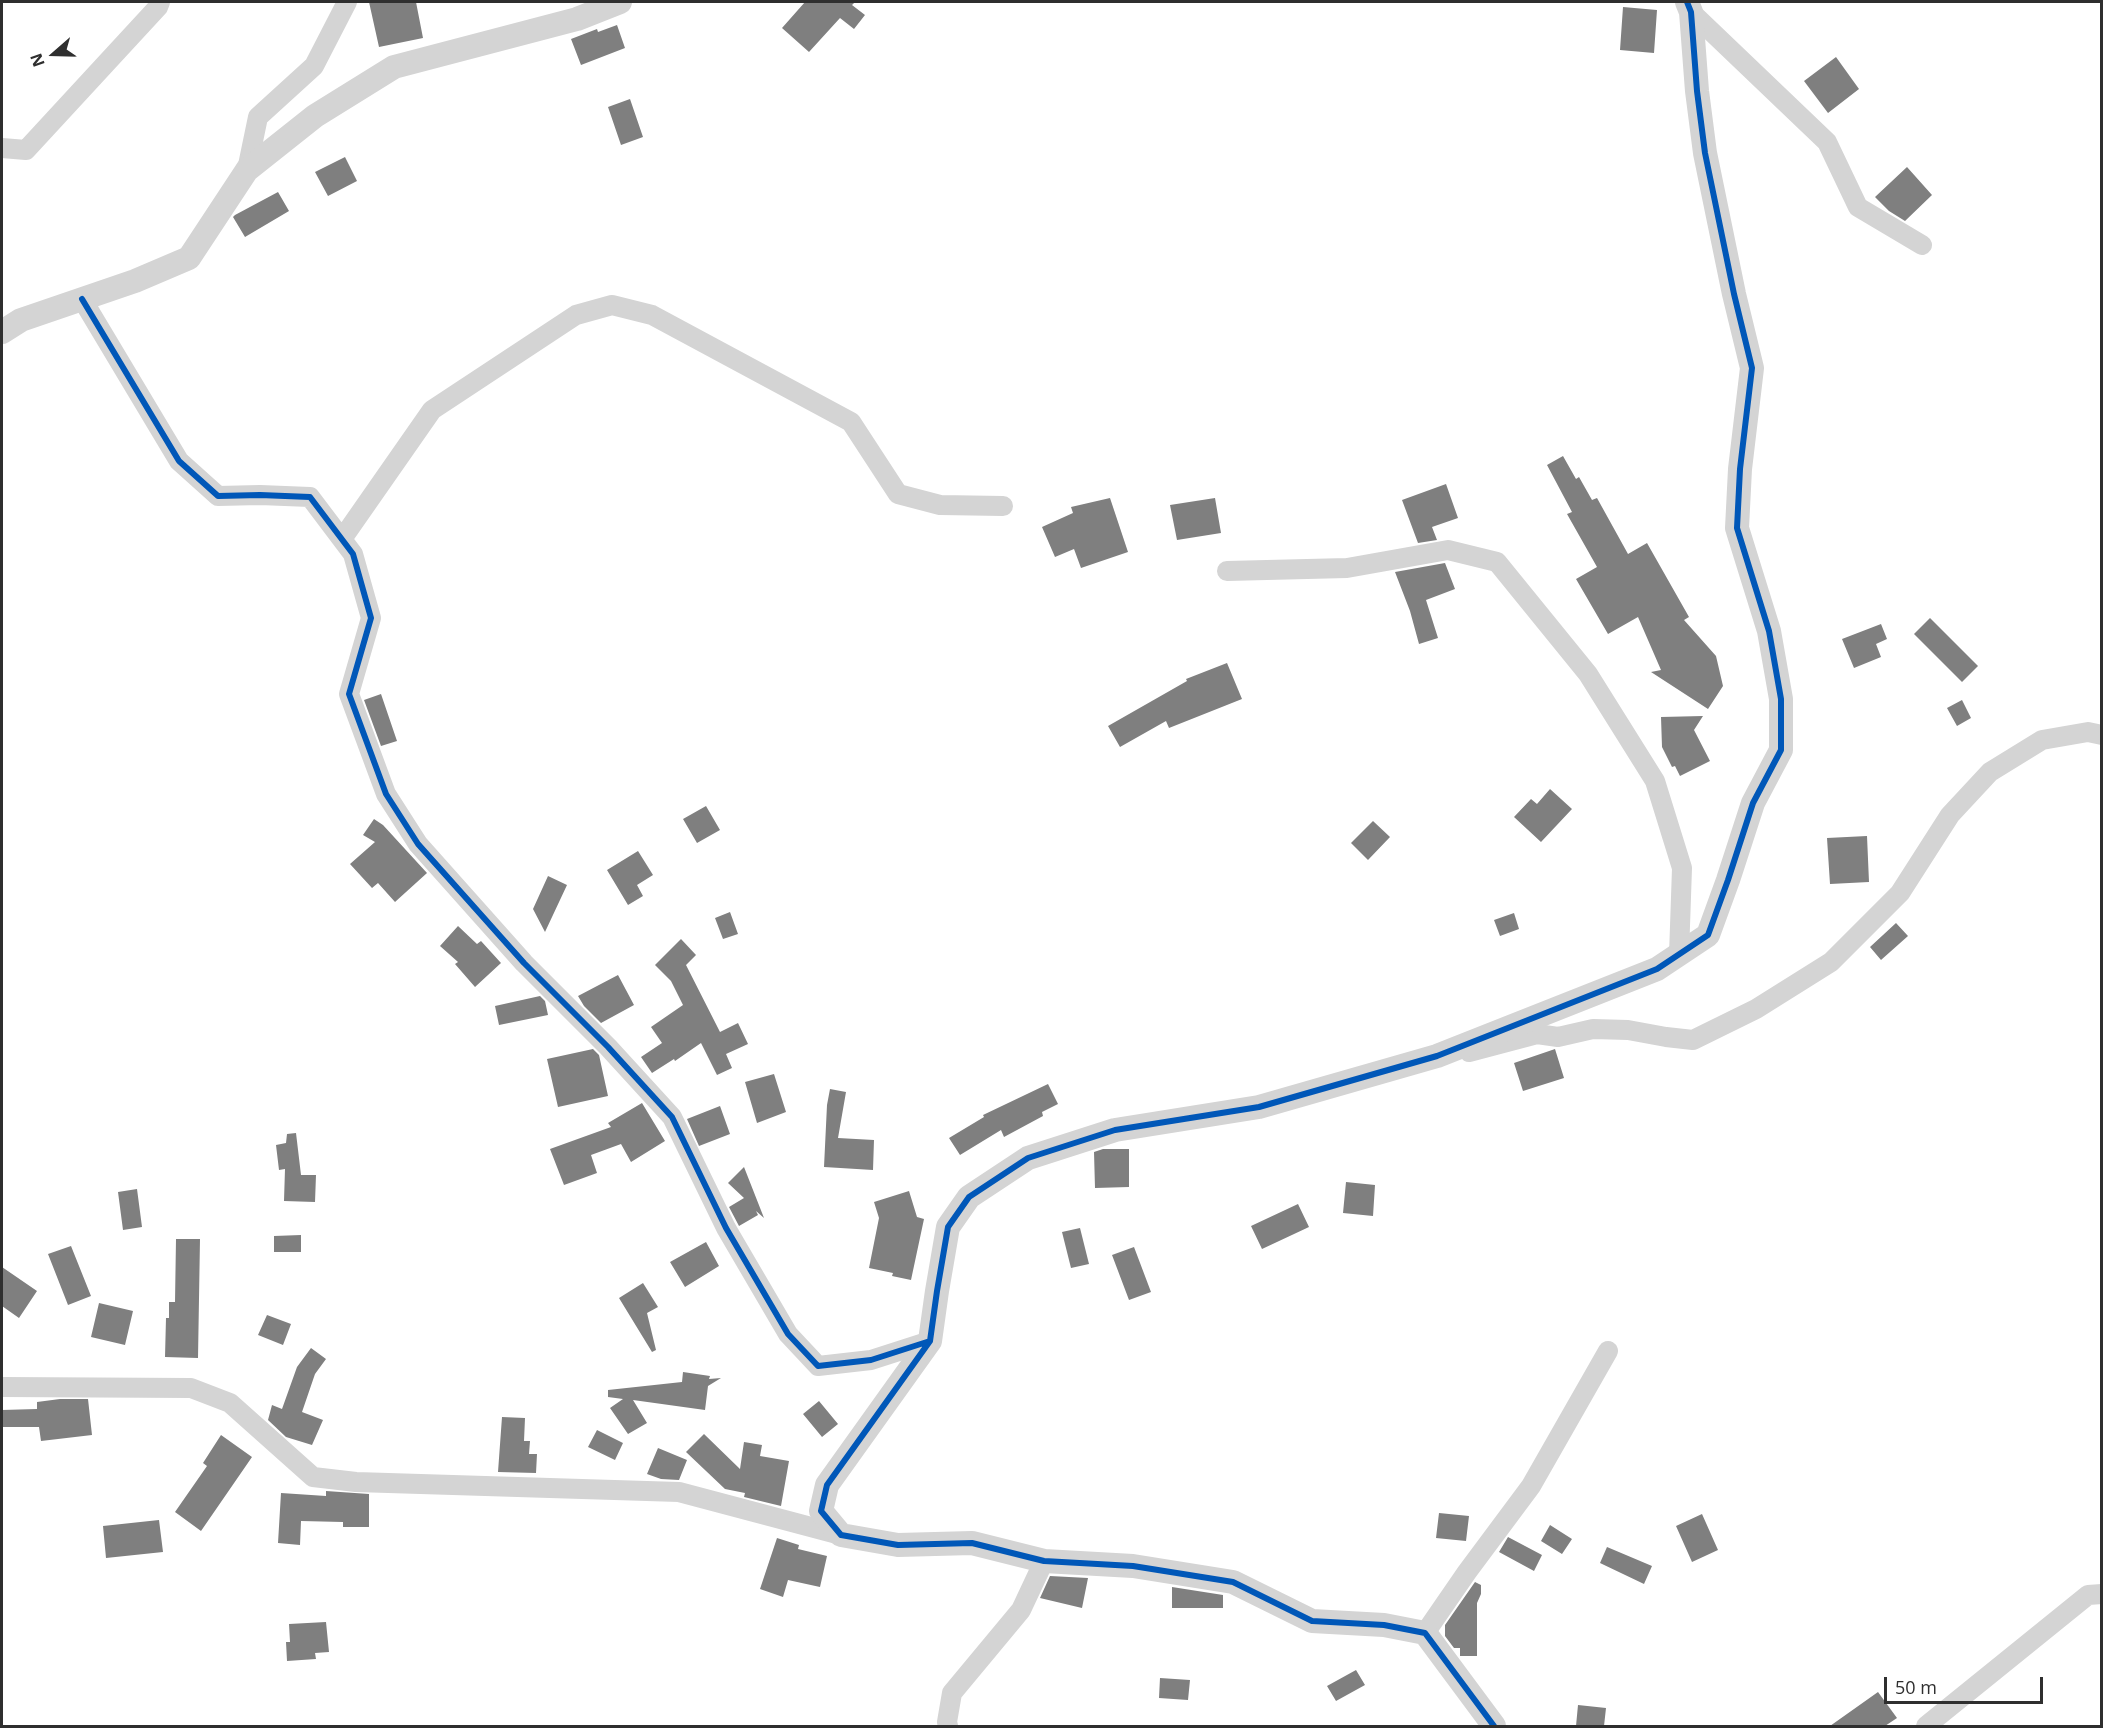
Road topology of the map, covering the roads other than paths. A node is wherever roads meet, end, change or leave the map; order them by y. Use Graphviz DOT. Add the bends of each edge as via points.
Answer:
graph roads {
  1 [pos="160,2"];
  2 [pos="347,2"];
  3 [pos="620,2"];
  4 [pos="1689,7"];
  5 [pos="2,148"];
  6 [pos="247,170"];
  7 [pos="1922,245"];
  8 [pos="82,299"];
  9 [pos="2,332"];
  10 [pos="1003,506"];
  11 [pos="342,539"];
  12 [pos="1227,571"];
  13 [pos="2102,735"];
  14 [pos="1678,955"];
  15 [pos="1439,1056"];
  16 [pos="930,1341"];
  17 [pos="1608,1351"];
  18 [pos="2,1388"];
  19 [pos="842,1536"];
  20 [pos="1044,1561"];
  21 [pos="2102,1594"];
  22 [pos="1425,1633"];
  23 [pos="948,1726"];
  24 [pos="1494,1726"];
  25 [pos="1926,1726"];
  1 -- 5 [label="street" via="26,150"];
  2 -- 6 [label="street" via="314,66 258,117"];
  3 -- 6 [label="street" via="578,19 393,67 315,116"];
  4 -- 7 [label="street" via="1827,142 1858,207"];
  4 -- 14 [label="street" via="1705,153 1752,368 1737,528 1769,631 1781,699 1781,750 1753,803 1708,935"];
  6 -- 8 [label="street" via="189,258"];
  8 -- 9 [label="street" via="21,320"];
  8 -- 11 [label="street" via="179,461 218,496 310,498"];
  10 -- 11 [label="street" via="940,505 898,494 851,422 652,315 612,305 576,315 432,410"];
  11 -- 16 [label="street" via="353,554 371,618 349,694 386,794 418,844 524,963 672,1117 726,1228 788,1334 818,1366 871,1360"];
  12 -- 14 [label="street" via="1347,568 1448,550 1497,562 1588,674 1655,781 1682,868"];
  13 -- 15 [label="street" via="2088,732 2042,740 1990,772 1950,815 1900,894 1831,962 1756,1009 1693,1040 1593,1029 1558,1036 1537,1034"];
  14 -- 15 [label="street" via="1657,969"];
  15 -- 16 [label="street" via="1259,1107 1115,1130 1028,1158 969,1197 948,1227"];
  16 -- 19 [label="street" via="827,1485 821,1512"];
  17 -- 22 [label="street" via="1530,1486"];
  18 -- 19 [label="street" via="191,1388 230,1403 313,1477 392,1484 679,1492"];
  19 -- 20 [label="street" via="898,1545 972,1543"];
  20 -- 22 [label="street" via="1133,1566 1233,1582 1312,1621 1384,1625"];
  20 -- 23 [label="street" via="1022,1610 952,1693"];
  21 -- 25 [label="street" via="2088,1595"];
  22 -- 24 [label="street"];
}
